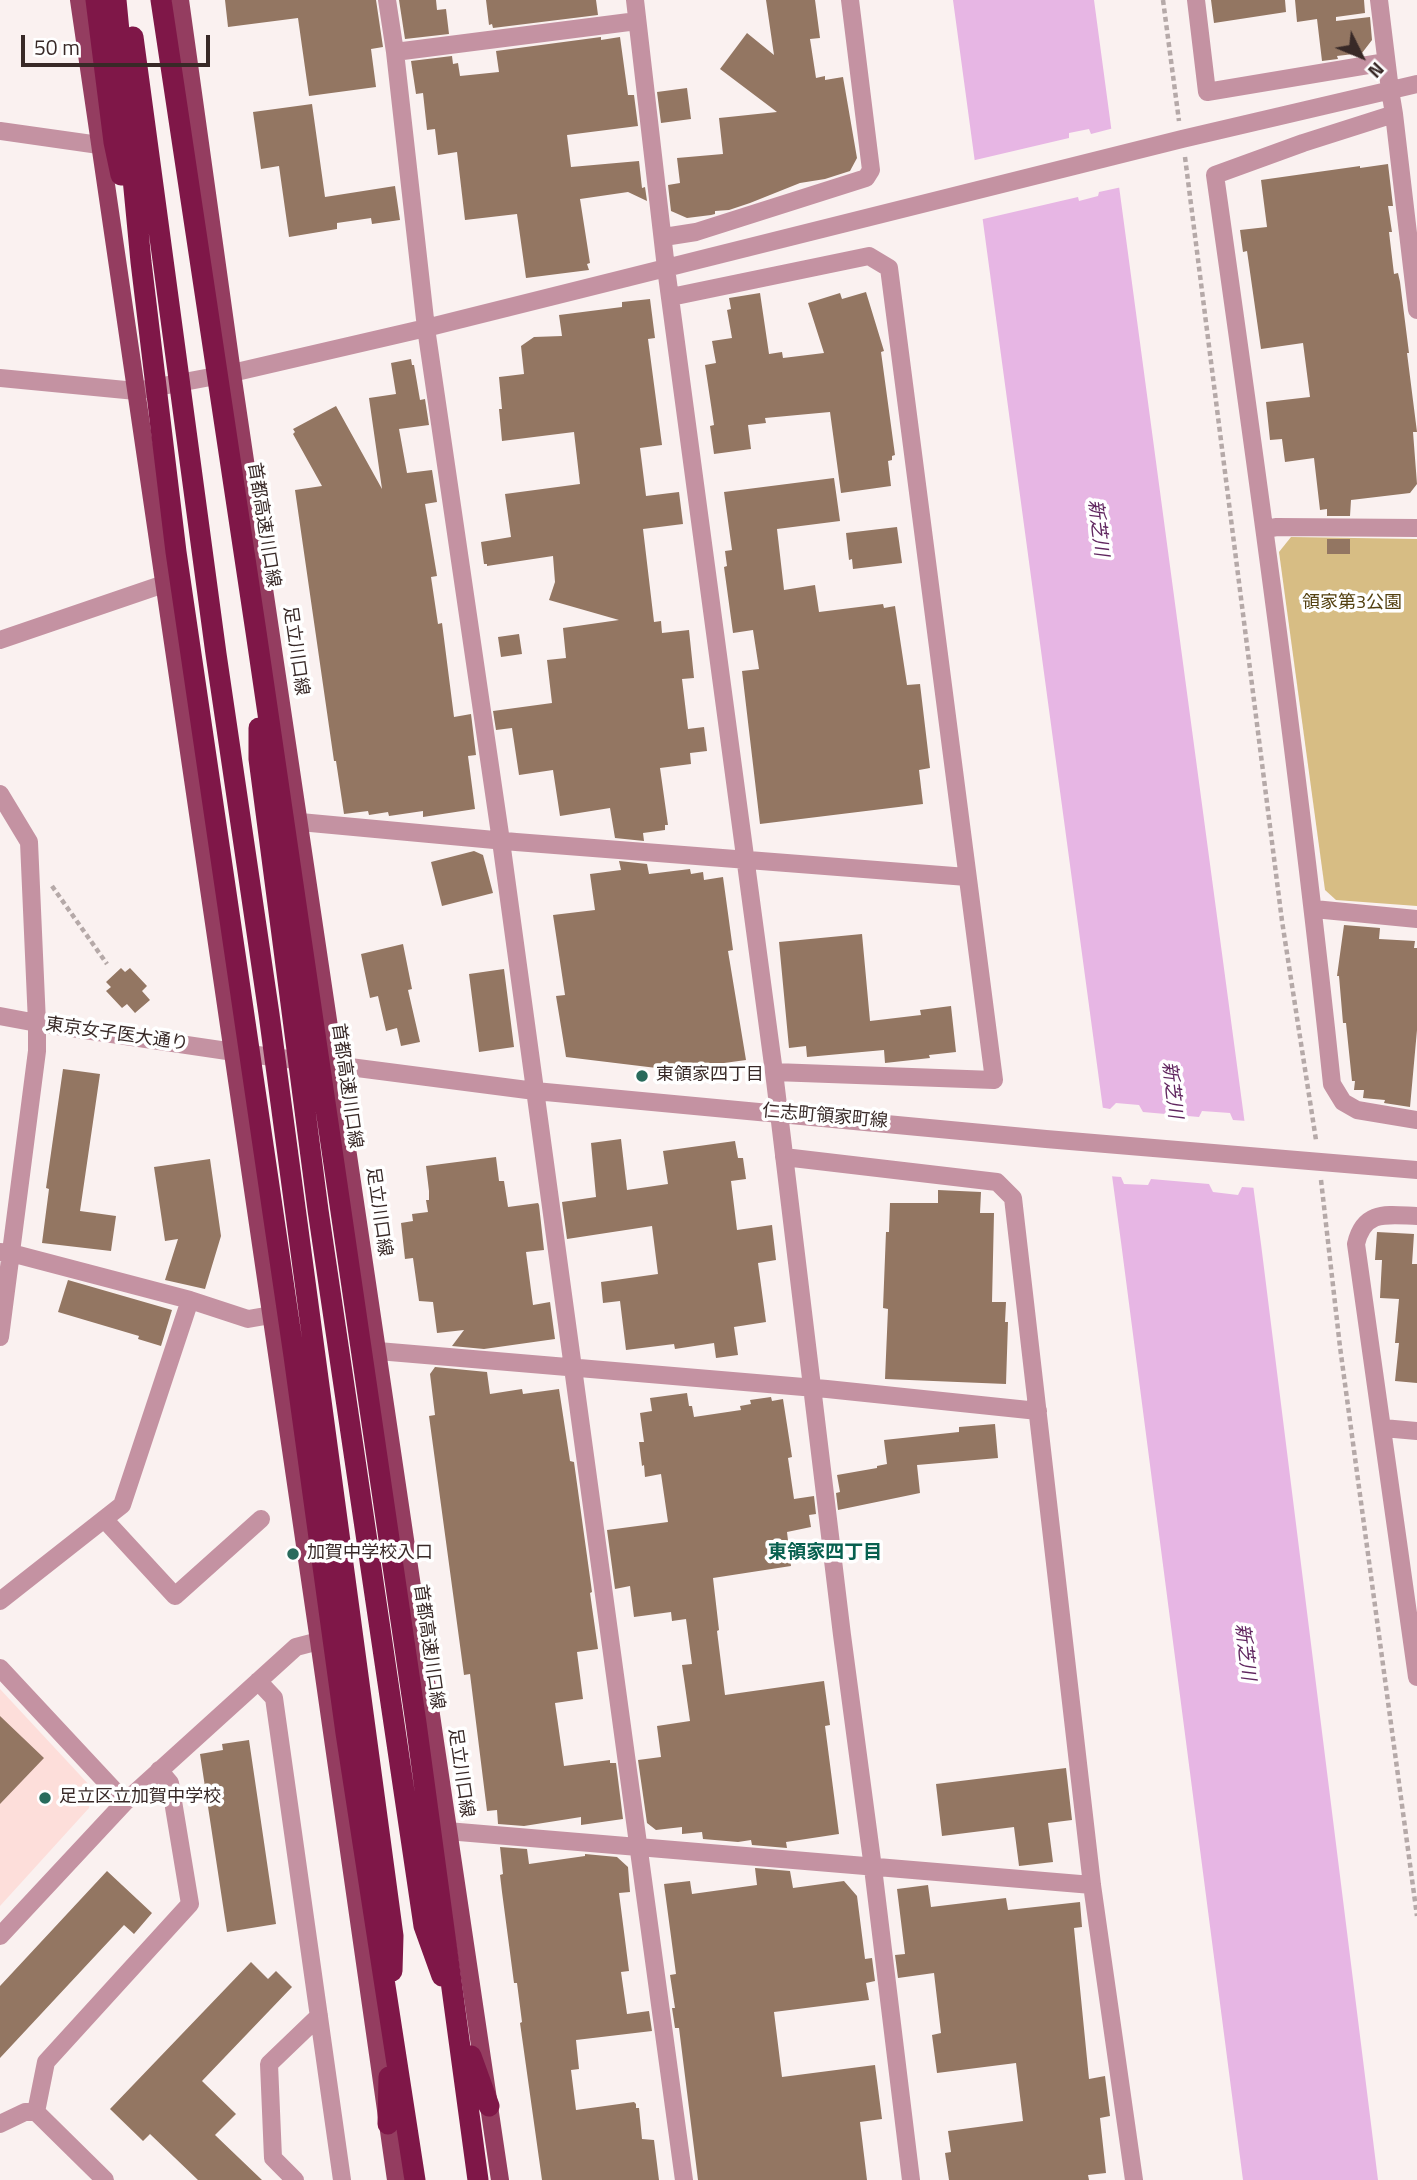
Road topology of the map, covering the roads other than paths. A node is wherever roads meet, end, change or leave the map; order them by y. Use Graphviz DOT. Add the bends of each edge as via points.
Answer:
graph roads {
  1 [pos="79,0"];
  2 [pos="96,0"];
  3 [pos="116,0"];
  4 [pos="128,0"];
  5 [pos="161,0"];
  6 [pos="180,0"];
  7 [pos="387,0"];
  8 [pos="635,0"];
  9 [pos="850,0"];
  10 [pos="1196,0"];
  11 [pos="1378,0"];
  12 [pos="638,22"];
  13 [pos="395,52"];
  14 [pos="1386,62"];
  15 [pos="1417,84"];
  16 [pos="1390,90"];
  17 [pos="1394,114"];
  18 [pos="0,131"];
  19 [pos="99,145"];
  20 [pos="664,237"];
  21 [pos="141,262"];
  22 [pos="666,268"];
  23 [pos="671,297"];
  24 [pos="1417,310"];
  25 [pos="426,328"];
  26 [pos="232,373"];
  27 [pos="0,378"];
  28 [pos="136,391"];
  29 [pos="1417,528"];
  30 [pos="1265,529"];
  31 [pos="164,584"];
  32 [pos="256,632"];
  33 [pos="0,640"];
  34 [pos="0,794"];
  35 [pos="300,822"];
  36 [pos="501,841"];
  37 [pos="745,859"];
  38 [pos="967,877"];
  39 [pos="1314,909"];
  40 [pos="1417,919"];
  41 [pos="0,1016"];
  42 [pos="37,1023"];
  43 [pos="234,1052"];
  44 [pos="336,1065"];
  45 [pos="774,1072"];
  46 [pos="535,1091"];
  47 [pos="778,1113"];
  48 [pos="1417,1120"];
  49 [pos="784,1157"];
  50 [pos="1417,1170"];
  51 [pos="1417,1216"];
  52 [pos="6,1253"];
  53 [pos="190,1300"];
  54 [pos="271,1315"];
  55 [pos="0,1337"];
  56 [pos="378,1351"];
  57 [pos="573,1368"];
  58 [pos="812,1388"];
  59 [pos="1038,1411"];
  60 [pos="1383,1428"];
  61 [pos="1417,1431"];
  62 [pos="104,1519"];
  63 [pos="261,1520"];
  64 [pos="0,1601"];
  65 [pos="319,1641"];
  66 [pos="0,1668"];
  67 [pos="1417,1670"];
  68 [pos="258,1681"];
  69 [pos="159,1770"];
  70 [pos="125,1802"];
  71 [pos="447,1831"];
  72 [pos="638,1846"];
  73 [pos="873,1868"];
  74 [pos="1092,1885"];
  75 [pos="0,1936"];
  76 [pos="318,2016"];
  77 [pos="489,2106"];
  78 [pos="37,2112"];
  79 [pos="0,2124"];
  80 [pos="388,2124"];
  81 [pos="105,2180"];
  82 [pos="295,2180"];
  83 [pos="342,2180"];
  84 [pos="396,2180"];
  85 [pos="415,2180"];
  86 [pos="478,2180"];
  87 [pos="500,2180"];
  88 [pos="684,2180"];
  89 [pos="911,2180"];
  90 [pos="1134,2180"];
  1 -- 19 [label="main road"];
  2 -- 21 [label="highway" via="114,142"];
  3 -- 21 [label="highway"];
  4 -- 80 [label="highway" via="393,1936"];
  5 -- 32 [label="highway, 首都高速川口線"];
  6 -- 26 [label="main road, 足立川口線"];
  7 -- 13 [label="street"];
  8 -- 12 [label="street"];
  9 -- 20 [label="street" via="871,170 866,178 696,232"];
  10 -- 14 [label="street" via="1207,92"];
  11 -- 14 [label="street"];
  12 -- 13 [label="street"];
  12 -- 20 [label="street"];
  13 -- 25 [label="street"];
  14 -- 16 [label="street"];
  15 -- 16 [label="street"];
  16 -- 17 [label="street"];
  16 -- 22 [label="street"];
  17 -- 24 [label="street"];
  17 -- 30 [label="street" via="1215,175"];
  18 -- 19 [label="street"];
  19 -- 28 [label="main road"];
  20 -- 22 [label="street"];
  21 -- 85 [label="highway" via="176,552 295,1356 345,1733"];
  22 -- 23 [label="street"];
  22 -- 25 [label="street"];
  23 -- 37 [label="street"];
  23 -- 38 [label="street" via="869,256 889,268"];
  25 -- 26 [label="street"];
  25 -- 36 [label="street"];
  26 -- 28 [label="street"];
  26 -- 35 [label="main road, 足立川口線"];
  27 -- 28 [label="street"];
  28 -- 31 [label="main road"];
  29 -- 30 [label="street"];
  30 -- 39 [label="street"];
  31 -- 33 [label="street"];
  31 -- 43 [label="main road"];
  32 -- 77 [label="highway" via="260,759 317,1210 424,1926"];
  32 -- 86 [label="highway, 首都高速川口線" via="416,1723"];
  34 -- 42 [label="street" via="29,842"];
  35 -- 36 [label="street"];
  35 -- 44 [label="main road, 足立川口線"];
  36 -- 37 [label="street"];
  36 -- 46 [label="street"];
  37 -- 38 [label="street"];
  37 -- 45 [label="street"];
  38 -- 45 [label="street" via="993,1080"];
  39 -- 40 [label="street"];
  39 -- 48 [label="street" via="1332,1084 1343,1102 1357,1110"];
  41 -- 42 [label="street, 東京女子医大通り"];
  42 -- 43 [label="street, 東京女子医大通り"];
  42 -- 52 [label="street" via="37,1051"];
  43 -- 44 [label="street, 仁志町領家町線"];
  43 -- 54 [label="main road"];
  44 -- 46 [label="street, 仁志町領家町線"];
  44 -- 56 [label="main road, 足立川口線"];
  45 -- 47 [label="street"];
  46 -- 47 [label="street, 仁志町領家町線"];
  46 -- 57 [label="street"];
  47 -- 49 [label="street"];
  47 -- 50 [label="street, 仁志町領家町線"];
  49 -- 58 [label="street"];
  49 -- 59 [label="street" via="997,1182 1013,1198"];
  51 -- 60 [label="street" via="1371,1218 1359,1231 1356,1244"];
  52 -- 53 [label="street"];
  52 -- 55 [label="street"];
  53 -- 54 [label="street" via="248,1320"];
  53 -- 62 [label="street" via="122,1505"];
  54 -- 65 [label="main road"];
  56 -- 57 [label="street"];
  56 -- 71 [label="main road, 足立川口線"];
  57 -- 58 [label="street"];
  57 -- 72 [label="street"];
  58 -- 59 [label="street"];
  58 -- 73 [label="street"];
  59 -- 74 [label="street"];
  60 -- 61 [label="street"];
  60 -- 67 [label="street"];
  62 -- 63 [label="street" via="175,1596"];
  62 -- 64 [label="street"];
  65 -- 68 [label="street" via="296,1647"];
  65 -- 80 [label="main road"];
  66 -- 70 [label="street"];
  68 -- 69 [label="street"];
  68 -- 76 [label="street" via="274,1699"];
  69 -- 70 [label="street"];
  69 -- 78 [label="street" via="170,1783 190,1904 46,2062"];
  70 -- 75 [label="street"];
  71 -- 72 [label="street"];
  71 -- 77 [label="main road, 足立川口線"];
  72 -- 73 [label="street"];
  72 -- 88 [label="street"];
  73 -- 74 [label="street"];
  73 -- 89 [label="street"];
  74 -- 90 [label="street"];
  76 -- 82 [label="street" via="268,2064 273,2158"];
  76 -- 83 [label="street"];
  77 -- 87 [label="main road, 足立川口線"];
  78 -- 79 [label="street" via="25,2112"];
  78 -- 81 [label="street"];
  80 -- 84 [label="main road"];
}
